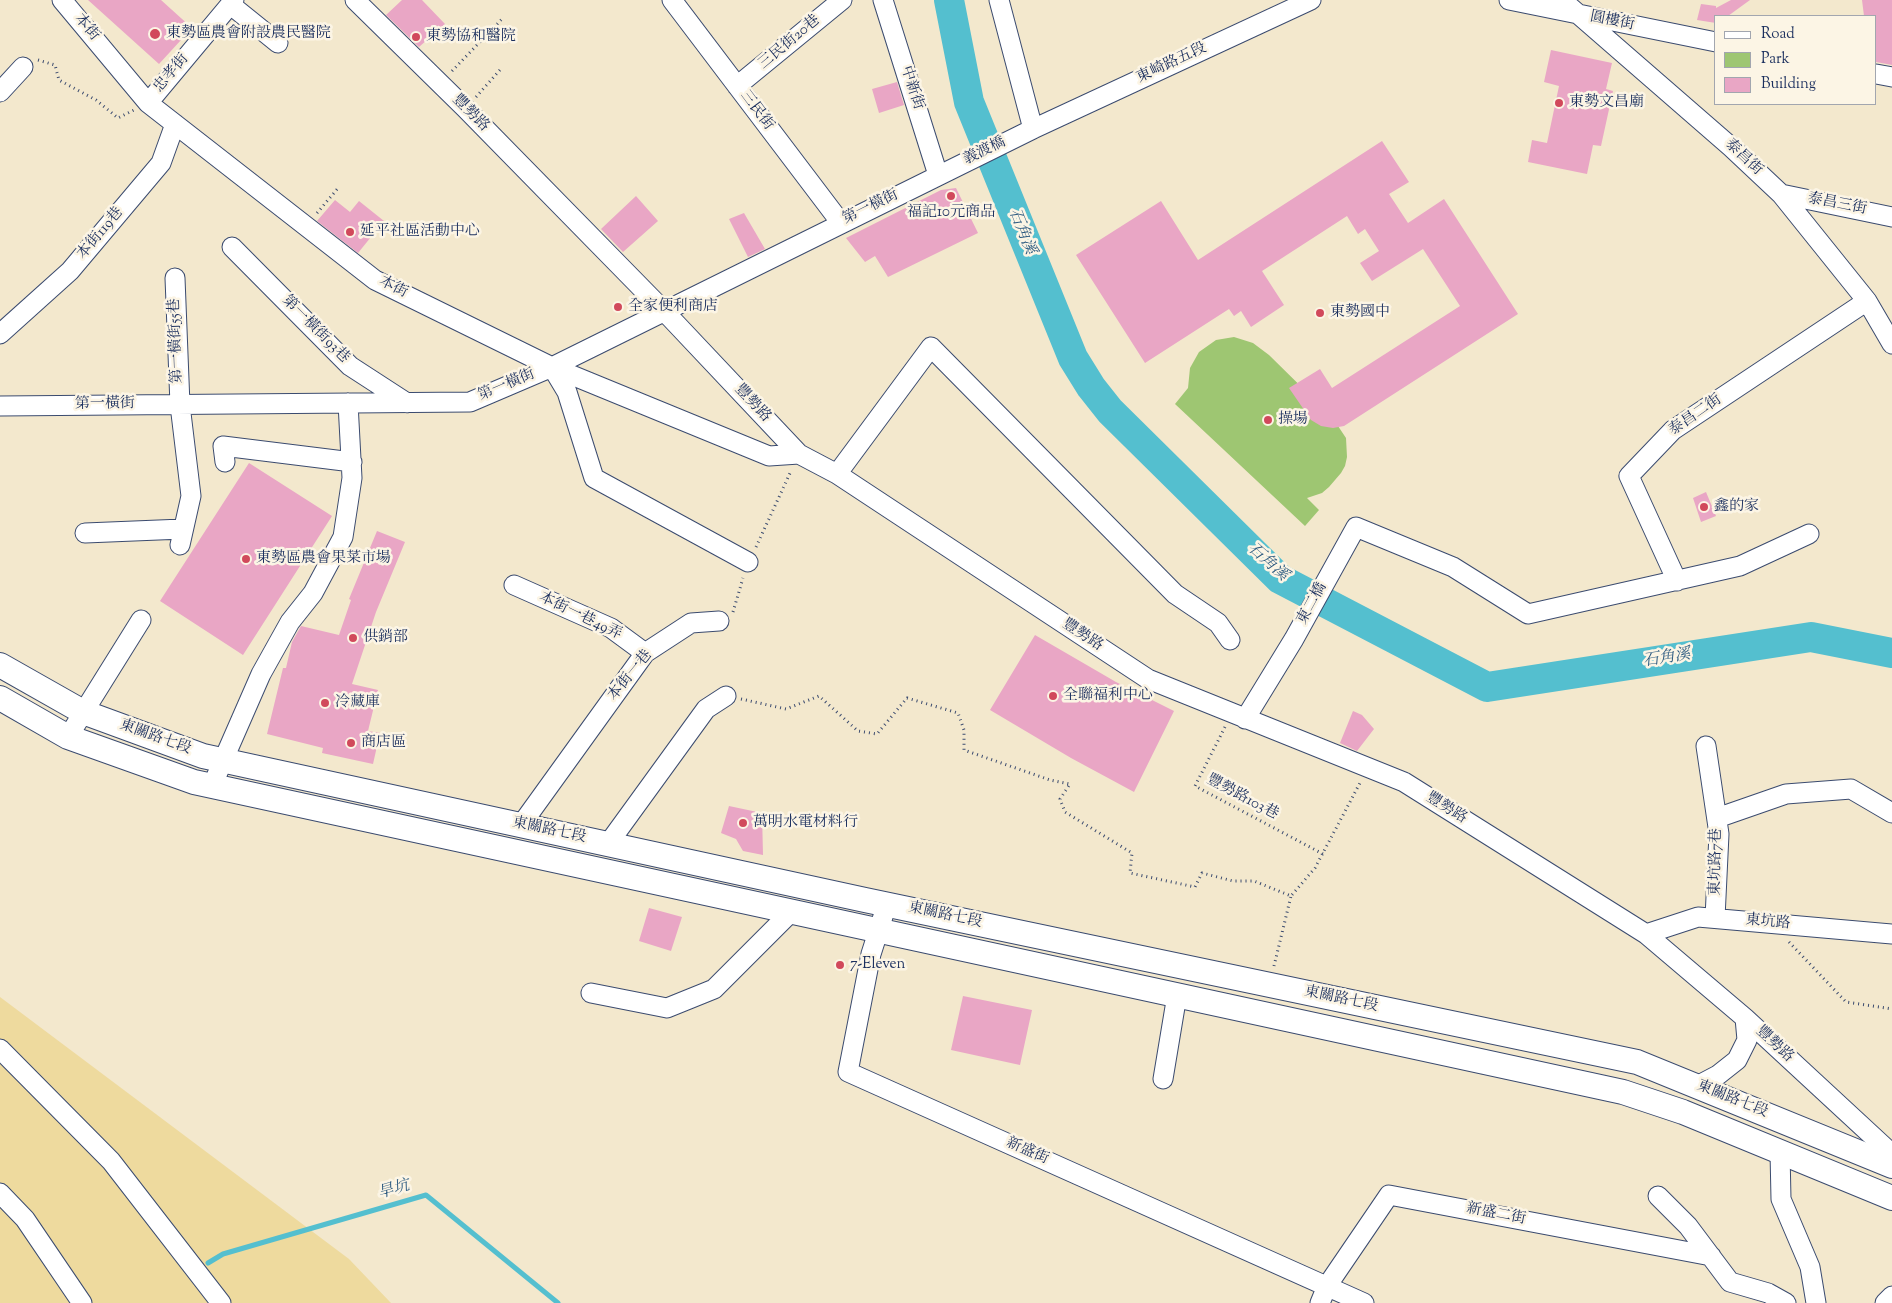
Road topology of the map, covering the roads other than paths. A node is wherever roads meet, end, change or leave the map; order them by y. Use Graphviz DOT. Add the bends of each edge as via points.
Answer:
graph roads {
  1 [pos="62,0"];
  2 [pos="355,0"];
  3 [pos="672,0"];
  4 [pos="842,0"];
  5 [pos="883,0"];
  6 [pos="999,0"];
  7 [pos="1311,0"];
  8 [pos="1509,0"];
  9 [pos="1562,0"];
  10 [pos="232,2"];
  11 [pos="1578,15"];
  12 [pos="1714,42"];
  13 [pos="278,43"];
  14 [pos="24,68"];
  15 [pos="1877,74"];
  16 [pos="1892,77"];
  17 [pos="737,86"];
  18 [pos="0,92"];
  19 [pos="148,103"];
  20 [pos="175,124"];
  21 [pos="1033,129"];
  22 [pos="938,175"];
  23 [pos="1781,194"];
  24 [pos="1892,217"];
  25 [pos="840,222"];
  26 [pos="232,247"];
  27 [pos="175,278"];
  28 [pos="1867,302"];
  29 [pos="665,312"];
  30 [pos="2,329"];
  31 [pos="1892,344"];
  32 [pos="552,367"];
  33 [pos="407,402"];
  34 [pos="348,403"];
  35 [pos="180,405"];
  36 [pos="0,406"];
  37 [pos="799,454"];
  38 [pos="225,462"];
  39 [pos="352,462"];
  40 [pos="837,474"];
  41 [pos="85,533"];
  42 [pos="1809,534"];
  43 [pos="748,562"];
  44 [pos="1677,581"];
  45 [pos="514,585"];
  46 [pos="141,620"];
  47 [pos="719,621"];
  48 [pos="1230,640"];
  49 [pos="645,653"];
  50 [pos="0,665"];
  51 [pos="726,696"];
  52 [pos="0,698"];
  53 [pos="83,712"];
  54 [pos="1239,716"];
  55 [pos="68,737"];
  56 [pos="1706,746"];
  57 [pos="223,760"];
  58 [pos="212,786"];
  59 [pos="1892,813"];
  60 [pos="1717,818"];
  61 [pos="521,825"];
  62 [pos="608,844"];
  63 [pos="887,904"];
  64 [pos="792,911"];
  65 [pos="1715,918"];
  66 [pos="879,930"];
  67 [pos="1646,934"];
  68 [pos="1892,934"];
  69 [pos="591,993"];
  70 [pos="1177,995"];
  71 [pos="1745,1018"];
  72 [pos="0,1049"];
  73 [pos="1163,1078"];
  74 [pos="1697,1086"];
  75 [pos="1780,1152"];
  76 [pos="1892,1154"];
  77 [pos="1892,1166"];
  78 [pos="0,1193"];
  79 [pos="1658,1196"];
  80 [pos="1892,1198"];
  81 [pos="1711,1256"];
  82 [pos="1323,1295"];
  83 [pos="1892,1296"];
  84 [pos="82,1303"];
  85 [pos="221,1303"];
  86 [pos="1364,1303"];
  87 [pos="1786,1303"];
  88 [pos="1816,1303"];
  89 [pos="1884,1303"];
  1 -- 19 [label="street, 本街"];
  2 -- 29 [label="street, 豐勢路"];
  3 -- 17 [label="street, 三民街"];
  4 -- 17 [label="street, 三民街20巷"];
  5 -- 22 [label="street, 中新街"];
  6 -- 21 [label="street"];
  7 -- 21 [label="street, 東崎路五段"];
  8 -- 11 [label="street, 圓樓街"];
  9 -- 11 [label="street, 泰昌街"];
  10 -- 13 [label="street"];
  10 -- 19 [label="street, 忠孝街"];
  11 -- 12 [label="street, 圓樓街"];
  11 -- 23 [label="street, 泰昌街"];
  14 -- 18 [label="street"];
  15 -- 16 [label="street"];
  17 -- 25 [label="street, 三民街"];
  19 -- 20 [label="street, 本街"];
  20 -- 30 [label="street, 本街119巷" via="161,163 70,270"];
  20 -- 32 [label="street, 本街" via="375,280"];
  21 -- 22 [label="street, 義渡橋"];
  22 -- 25 [label="street, 第一橫街"];
  23 -- 24 [label="street, 泰昌三街"];
  23 -- 28 [label="street, 泰昌街"];
  25 -- 29 [label="street, 第一橫街"];
  26 -- 33 [label="street, 第一橫街93巷" via="350,366"];
  27 -- 35 [label="street, 第一橫街55巷"];
  28 -- 31 [label="street, 泰昌街"];
  28 -- 44 [label="street, 泰昌二街" via="1673,430 1628,476"];
  29 -- 32 [label="street, 第一橫街"];
  29 -- 37 [label="street, 豐勢路"];
  32 -- 33 [label="street, 第一橫街" via="470,402"];
  32 -- 37 [label="street, 本街" via="769,456"];
  32 -- 43 [label="street" via="567,392 594,478"];
  33 -- 34 [label="street, 第一橫街"];
  34 -- 35 [label="street, 第一橫街"];
  34 -- 39 [label="street"];
  35 -- 36 [label="street, 第一橫街"];
  35 -- 41 [label="street, 第一橫街55巷" via="191,496 181,537"];
  37 -- 40 [label="street, 豐勢路"];
  38 -- 39 [label="street" via="224,446"];
  39 -- 57 [label="street" via="343,537 313,593 290,622 261,674"];
  40 -- 48 [label="street" via="931,346 1175,594 1218,623"];
  40 -- 54 [label="street, 豐勢路" via="1148,680"];
  42 -- 44 [label="street" via="1740,566"];
  44 -- 54 [label="street, 東二橋" via="1528,614 1453,567 1356,528 1294,639"];
  45 -- 49 [label="street, 本街一巷49弄" via="612,628"];
  46 -- 53 [label="street"];
  47 -- 49 [label="street, 本街一巷" via="691,623"];
  49 -- 61 [label="street, 本街一巷"];
  50 -- 53 [label="main road, 東關路七段"];
  51 -- 62 [label="street" via="706,709"];
  52 -- 55 [label="main road, 東關路七段"];
  53 -- 55 [label="street"];
  53 -- 57 [label="main road, 東關路七段" via="203,756"];
  54 -- 67 [label="street, 豐勢路" via="1404,782"];
  55 -- 58 [label="main road, 東關路七段"];
  56 -- 60 [label="street, 東坑路7巷"];
  57 -- 58 [label="street"];
  57 -- 61 [label="main road, 東關路七段"];
  58 -- 64 [label="main road, 東關路七段"];
  59 -- 60 [label="street" via="1851,789 1786,794"];
  60 -- 65 [label="street, 東坑路7巷"];
  61 -- 62 [label="main road, 東關路七段"];
  62 -- 63 [label="main road, 東關路七段"];
  63 -- 66 [label="street, 新盛街"];
  63 -- 74 [label="main road, 東關路七段" via="1637,1062"];
  64 -- 66 [label="main road, 東關路七段"];
  64 -- 69 [label="street" via="714,990 667,1008"];
  65 -- 67 [label="street, 東坑路" via="1698,917"];
  65 -- 68 [label="street, 東坑路"];
  66 -- 70 [label="main road, 東關路七段"];
  66 -- 82 [label="street, 新盛街" via="871,954 848,1072"];
  67 -- 71 [label="street, 豐勢路"];
  70 -- 73 [label="street"];
  70 -- 75 [label="main road, 東關路七段" via="1623,1092 1683,1112"];
  71 -- 74 [label="street" via="1746,1040 1737,1060"];
  71 -- 76 [label="street, 豐勢路"];
  72 -- 85 [label="street" via="110,1161"];
  74 -- 77 [label="main road, 東關路七段"];
  75 -- 80 [label="main road, 東關路七段"];
  75 -- 88 [label="street" via="1780,1199 1810,1267"];
  78 -- 84 [label="street" via="25,1219"];
  79 -- 81 [label="street" via="1688,1226"];
  81 -- 82 [label="street, 新盛二街" via="1389,1195"];
  81 -- 87 [label="street" via="1730,1282 1768,1293"];
  82 -- 86 [label="street, 新盛街"];
  83 -- 89 [label="street"];
}
